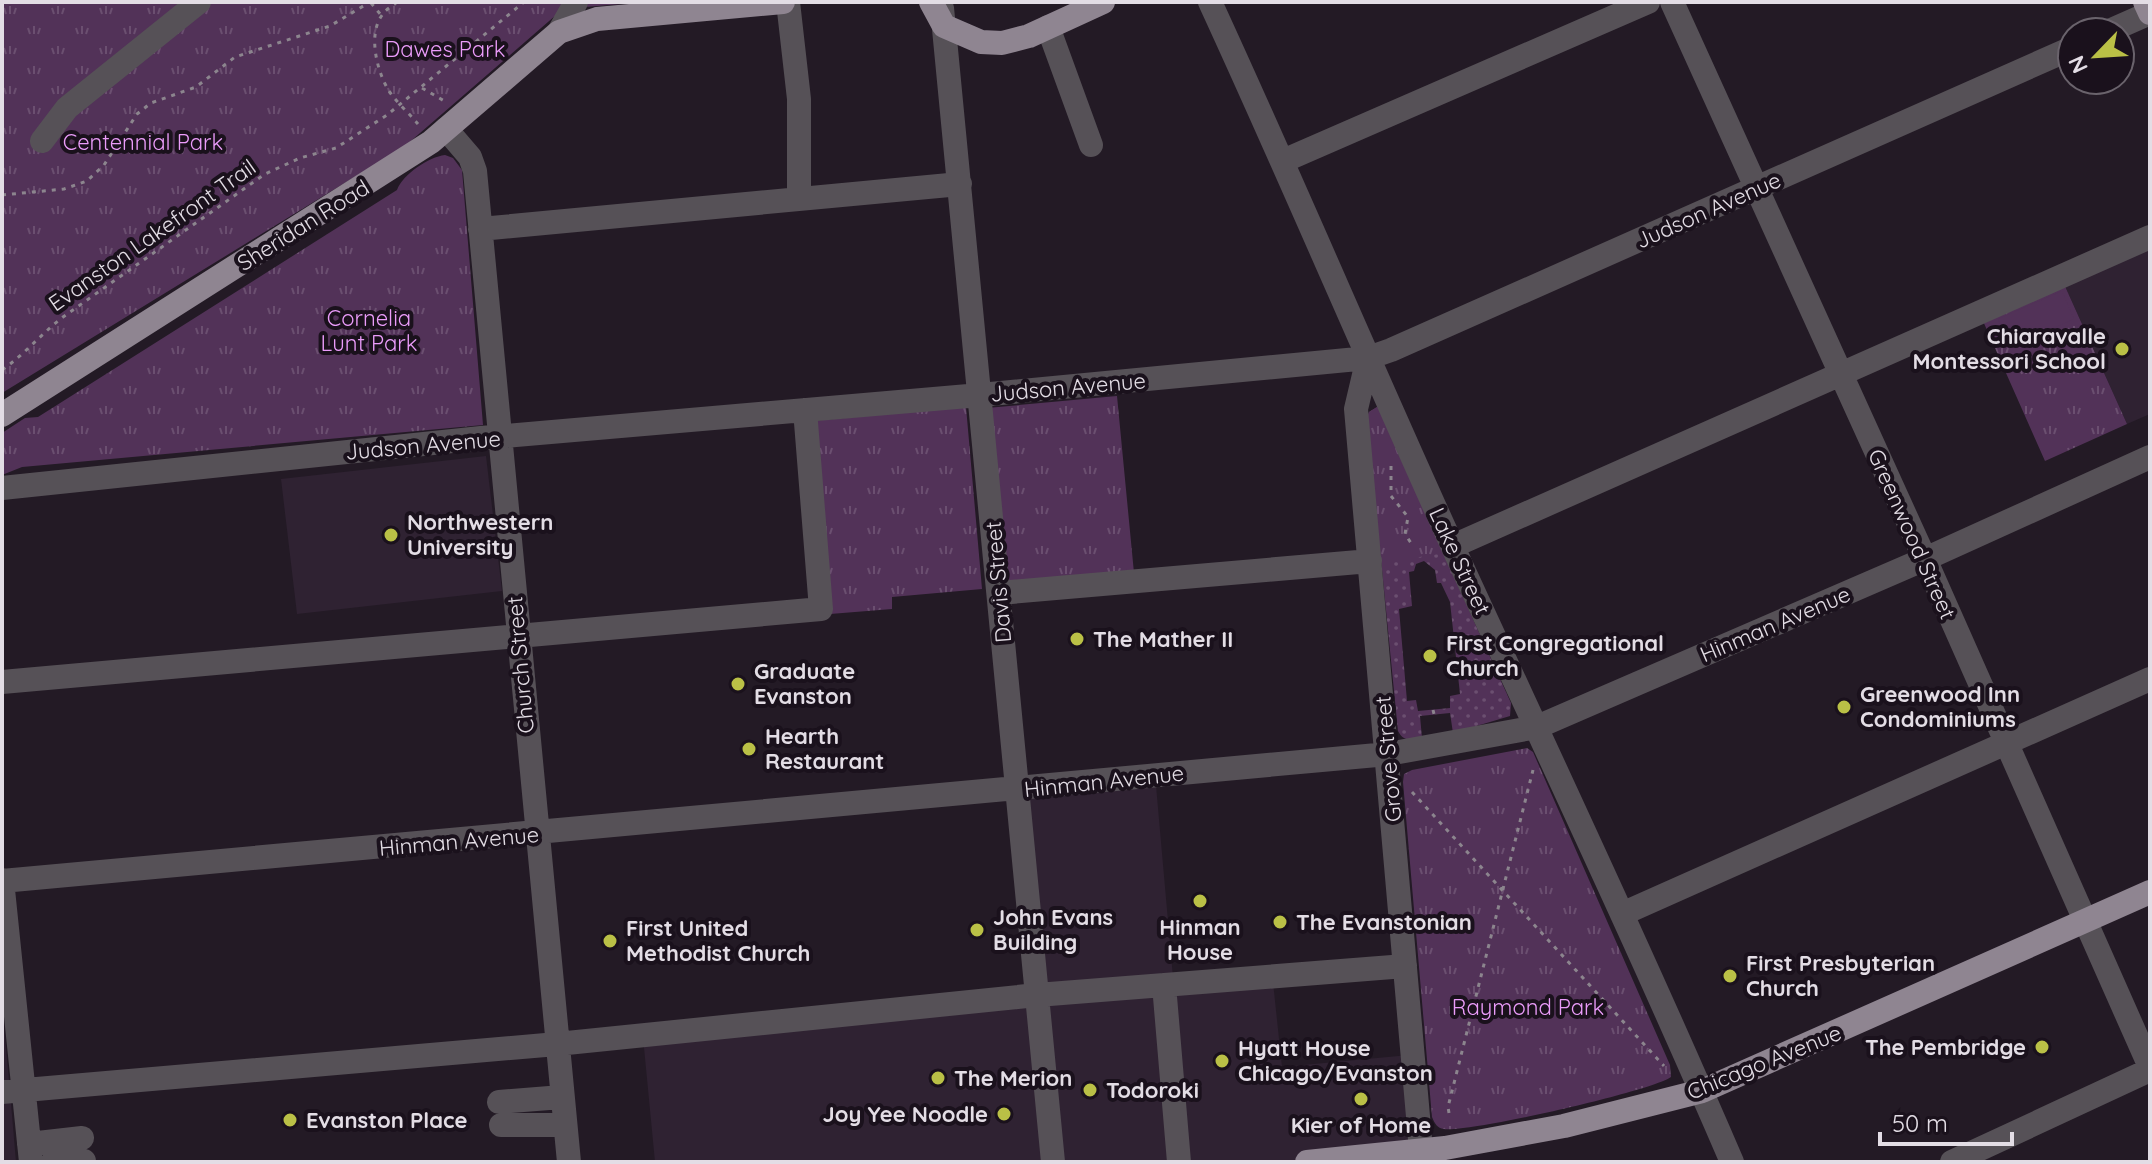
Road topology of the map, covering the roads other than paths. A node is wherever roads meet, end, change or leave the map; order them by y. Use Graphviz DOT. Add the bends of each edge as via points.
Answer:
graph roads {
  1 [pos="199,2"];
  2 [pos="576,2"];
  3 [pos="786,2"];
  4 [pos="931,2"];
  5 [pos="1103,2"];
  6 [pos="1210,2"];
  7 [pos="1648,2"];
  8 [pos="1672,2"];
  9 [pos="2145,2"];
  10 [pos="2150,13"];
  11 [pos="943,14"];
  12 [pos="1048,27"];
  13 [pos="559,32"];
  14 [pos="2056,55"];
  15 [pos="441,122"];
  16 [pos="42,141"];
  17 [pos="1091,145"];
  18 [pos="1283,161"];
  19 [pos="960,184"];
  20 [pos="1756,189"];
  21 [pos="799,199"];
  22 [pos="480,229"];
  23 [pos="2150,237"];
  24 [pos="1368,358"];
  25 [pos="1840,375"];
  26 [pos="980,395"];
  27 [pos="805,410"];
  28 [pos="2,415"];
  29 [pos="499,438"];
  30 [pos="2150,457"];
  31 [pos="2,488"];
  32 [pos="1453,546"];
  33 [pos="1925,559"];
  34 [pos="1370,561"];
  35 [pos="999,593"];
  36 [pos="518,637"];
  37 [pos="2150,679"];
  38 [pos="2,682"];
  39 [pos="1537,727"];
  40 [pos="2005,744"];
  41 [pos="1388,754"];
  42 [pos="1017,790"];
  43 [pos="537,833"];
  44 [pos="2,881"];
  45 [pos="2150,892"];
  46 [pos="1622,914"];
  47 [pos="2086,922"];
  48 [pos="1405,966"];
  49 [pos="1164,985"];
  50 [pos="1037,995"];
  51 [pos="2144,1038"];
  52 [pos="557,1044"];
  53 [pos="2150,1068"];
  54 [pos="13,1091"];
  55 [pos="1702,1091"];
  56 [pos="562,1097"];
  57 [pos="565,1125"];
  58 [pos="83,1150"];
  59 [pos="30,1153"];
  60 [pos="1422,1157"];
  61 [pos="53,1162"];
  62 [pos="569,1162"];
  63 [pos="1053,1162"];
  64 [pos="1179,1162"];
  65 [pos="1307,1162"];
  66 [pos="1732,1162"];
  67 [pos="1952,1162"];
  1 -- 16 [label="street" via="67,108"];
  2 -- 13 [label="street, Sheridan Road"];
  3 -- 13 [label="main road" via="597,19"];
  3 -- 21 [label="street" via="799,99"];
  4 -- 11 [label="main road"];
  5 -- 12 [label="main road"];
  6 -- 18 [label="street, Lake Street"];
  7 -- 18 [label="street"];
  8 -- 20 [label="street, Greenwood Street"];
  9 -- 10 [label="main road"];
  11 -- 12 [label="main road" via="981,42 1013,42"];
  11 -- 19 [label="street, Davis Street"];
  12 -- 17 [label="street"];
  13 -- 15 [label="main road, Sheridan Road"];
  14 -- 20 [label="street, Judson Avenue"];
  15 -- 22 [label="street, Church Street" via="470,157"];
  15 -- 28 [label="main road, Sheridan Road" via="387,172"];
  18 -- 24 [label="street, Lake Street"];
  19 -- 21 [label="street"];
  19 -- 26 [label="street, Davis Street"];
  20 -- 24 [label="street, Judson Avenue"];
  20 -- 25 [label="street, Greenwood Street"];
  21 -- 22 [label="street"];
  22 -- 29 [label="street, Church Street"];
  23 -- 25 [label="street"];
  24 -- 26 [label="street, Judson Avenue"];
  24 -- 32 [label="street, Lake Street"];
  24 -- 34 [label="street, Grove Street" via="1356,409"];
  25 -- 32 [label="street"];
  25 -- 33 [label="street, Greenwood Street"];
  26 -- 27 [label="street, Judson Avenue"];
  26 -- 35 [label="street, Davis Street"];
  27 -- 29 [label="street, Judson Avenue"];
  27 -- 36 [label="street" via="821,609"];
  29 -- 31 [label="street, Judson Avenue"];
  29 -- 36 [label="street, Church Street"];
  30 -- 33 [label="street, Hinman Avenue"];
  32 -- 39 [label="street, Lake Street"];
  33 -- 39 [label="street, Hinman Avenue"];
  33 -- 40 [label="street, Greenwood Street"];
  34 -- 35 [label="street"];
  34 -- 41 [label="street, Grove Street"];
  35 -- 42 [label="street, Davis Street"];
  36 -- 38 [label="street"];
  36 -- 43 [label="street, Church Street"];
  37 -- 40 [label="street"];
  39 -- 41 [label="street, Hinman Avenue"];
  39 -- 46 [label="street, Lake Street"];
  40 -- 46 [label="street"];
  40 -- 47 [label="street, Greenwood Street"];
  41 -- 42 [label="street, Hinman Avenue"];
  41 -- 48 [label="street, Grove Street"];
  42 -- 43 [label="street, Hinman Avenue"];
  42 -- 50 [label="street, Davis Street"];
  43 -- 44 [label="street, Hinman Avenue"];
  43 -- 52 [label="street, Church Street"];
  44 -- 54 [label="street"];
  45 -- 47 [label="main road, Chicago Avenue"];
  46 -- 55 [label="street, Lake Street"];
  47 -- 51 [label="street, Greenwood Street"];
  47 -- 55 [label="main road, Chicago Avenue"];
  48 -- 49 [label="street"];
  48 -- 60 [label="street, Grove Street"];
  49 -- 50 [label="street"];
  49 -- 64 [label="street"];
  50 -- 52 [label="street"];
  50 -- 63 [label="street, Davis Street"];
  51 -- 53 [label="street, Greenwood Street"];
  52 -- 54 [label="street"];
  52 -- 56 [label="street, Church Street"];
  53 -- 67 [label="street"];
  54 -- 59 [label="street"];
  55 -- 60 [label="main road, Chicago Avenue"];
  55 -- 66 [label="street, Lake Street"];
  56 -- 57 [label="street, Church Street"];
  56 -- 57 [label="street" via="500,1114"];
  57 -- 62 [label="street, Church Street"];
  58 -- 59 [label="street"];
  58 -- 61 [label="street"];
  60 -- 65 [label="main road, Chicago Avenue"];
}
